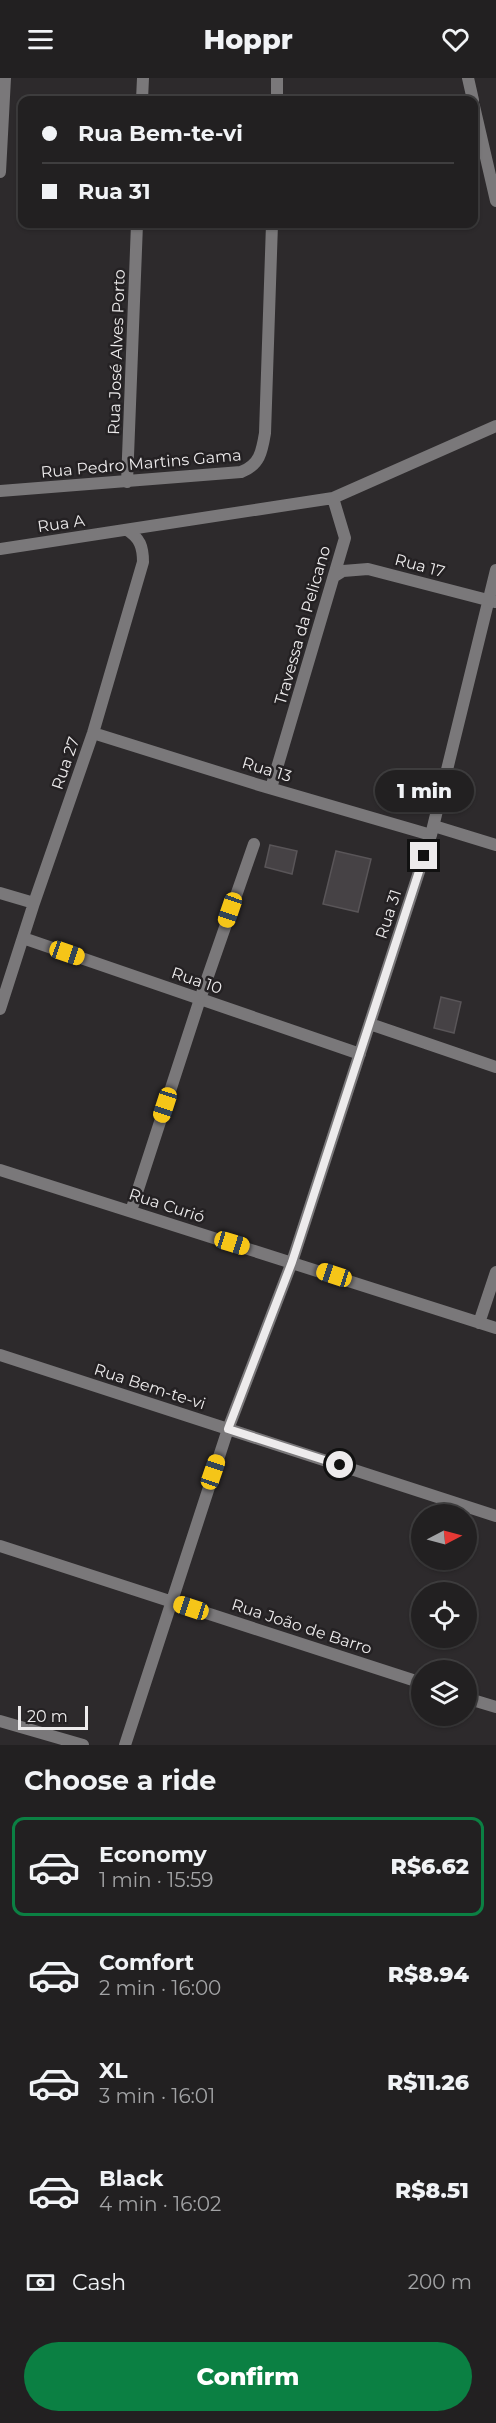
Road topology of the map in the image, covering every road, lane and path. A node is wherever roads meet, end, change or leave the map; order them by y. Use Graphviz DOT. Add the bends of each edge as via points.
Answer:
graph roads {
  1 [pos="5,78"];
  2 [pos="143,78"];
  3 [pos="278,78"];
  4 [pos="468,78"];
  5 [pos="142,96"];
  6 [pos="277,96"];
  7 [pos="472,96"];
  8 [pos="478,123"];
  9 [pos="0,172"];
  10 [pos="496,201"];
  11 [pos="137,228"];
  12 [pos="273,228"];
  13 [pos="496,426"];
  14 [pos="127,482"];
  15 [pos="0,491"];
  16 [pos="333,498"];
  17 [pos="127,530"];
  18 [pos="0,549"];
  19 [pos="496,570"];
  20 [pos="335,576"];
  21 [pos="493,601"];
  22 [pos="93,733"];
  23 [pos="271,788"];
  24 [pos="432,830"];
  25 [pos="254,844"];
  26 [pos="496,845"];
  27 [pos="0,892"];
  28 [pos="34,903"];
  29 [pos="23,938"];
  30 [pos="200,999"];
  31 [pos="0,1009"];
  32 [pos="370,1023"];
  33 [pos="360,1054"];
  34 [pos="496,1067"];
  35 [pos="0,1170"];
  36 [pos="131,1211"];
  37 [pos="292,1262"];
  38 [pos="496,1272"];
  39 [pos="479,1323"];
  40 [pos="496,1328"];
  41 [pos="0,1354"];
  42 [pos="228,1429"];
  43 [pos="496,1516"];
  44 [pos="0,1546"];
  45 [pos="171,1601"];
  46 [pos="411,1679"];
  47 [pos="477,1701"];
  48 [pos="496,1707"];
  49 [pos="0,1721"];
  50 [pos="83,1745"];
  51 [pos="125,1745"];
  1 -- 9 [label="street"];
  2 -- 5 [label="street"];
  3 -- 6 [label="street"];
  4 -- 7 [label="street"];
  8 -- 10 [label="street"];
  11 -- 14 [label="street, Rua José Alves Porto"];
  12 -- 14 [label="street, Rua Pedro Martins Gama" via="261,455 252,468 241,472"];
  13 -- 16 [label="street"];
  14 -- 15 [label="street, Rua Pedro Martins Gama"];
  16 -- 17 [label="street"];
  16 -- 20 [label="street, Travessa da Pelicano" via="345,538"];
  17 -- 18 [label="street, Rua A"];
  17 -- 22 [label="street, Rua 27" via="136,535 143,561"];
  19 -- 21 [label="street, Rua 31"];
  20 -- 21 [label="street, Rua 17" via="343,571 368,569"];
  20 -- 23 [label="street, Travessa da Pelicano"];
  21 -- 24 [label="street, Rua 31"];
  22 -- 23 [label="street, Rua 13"];
  22 -- 28 [label="street, Rua 27"];
  23 -- 24 [label="street, Rua 13"];
  24 -- 26 [label="street, Rua 13"];
  24 -- 32 [label="street, Rua 31"];
  25 -- 30 [label="street"];
  27 -- 28 [label="street"];
  28 -- 29 [label="street, Rua 27"];
  29 -- 30 [label="street, Rua 10"];
  29 -- 31 [label="street, Rua 27"];
  30 -- 33 [label="street, Rua 10"];
  30 -- 36 [label="street"];
  32 -- 33 [label="street, Rua 31"];
  32 -- 34 [label="street"];
  33 -- 37 [label="street, Rua 31"];
  35 -- 36 [label="street, Rua Curió"];
  36 -- 37 [label="street, Rua Curió"];
  37 -- 39 [label="street, Rua Curió"];
  37 -- 42 [label="street, Rua 31"];
  38 -- 39 [label="street"];
  39 -- 40 [label="street, Rua Curió"];
  41 -- 42 [label="street, Rua Bem-te-vi"];
  42 -- 43 [label="street, Rua Bem-te-vi"];
  42 -- 45 [label="street, Rua 31"];
  44 -- 45 [label="street, Rua João de Barro"];
  45 -- 46 [label="street, Rua João de Barro"];
  45 -- 51 [label="street, Rua 31"];
  47 -- 48 [label="street"];
  49 -- 50 [label="street"];
}
